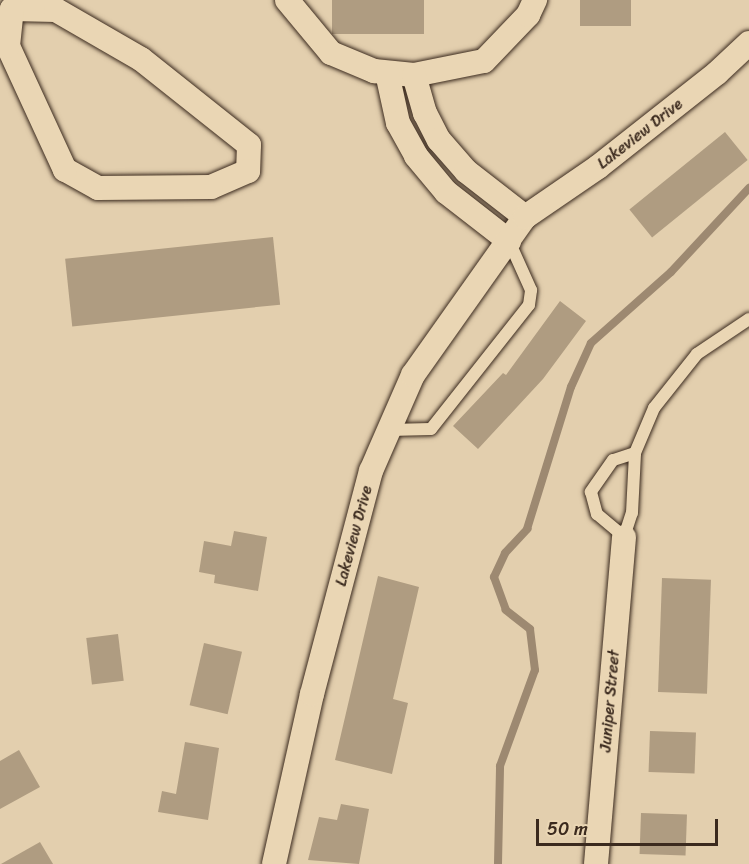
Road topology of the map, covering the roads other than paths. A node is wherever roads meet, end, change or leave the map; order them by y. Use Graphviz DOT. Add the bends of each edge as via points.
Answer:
graph roads {
  1 [pos="287,0"];
  2 [pos="535,0"];
  3 [pos="6,9"];
  4 [pos="749,43"];
  5 [pos="387,73"];
  6 [pos="414,75"];
  7 [pos="525,218"];
  8 [pos="509,241"];
  9 [pos="749,320"];
  10 [pos="389,430"];
  11 [pos="635,453"];
  12 [pos="624,537"];
  13 [pos="274,864"];
  14 [pos="596,864"];
  1 -- 5 [label="street" via="331,53"];
  2 -- 6 [label="street" via="528,15 484,60"];
  3 -- 3 [label="street" via="56,10 141,59 249,145 248,171 211,187 98,188 65,170 8,46"];
  4 -- 7 [label="street, Lakeview Drive" via="598,167"];
  5 -- 6 [label="street"];
  5 -- 8 [label="street" via="398,123 416,156 446,192"];
  6 -- 7 [label="street" via="425,113 440,140 466,171"];
  7 -- 8 [label="street, Lakeview Drive"];
  8 -- 10 [label="street, Lakeview Drive" via="413,375"];
  8 -- 10 [label="lane" via="531,290 530,304 431,429"];
  9 -- 11 [label="lane" via="698,354 654,408"];
  10 -- 13 [label="street, Lakeview Drive" via="371,471 312,694"];
  11 -- 12 [label="lane" via="632,513"];
  11 -- 12 [label="lane" via="614,460 591,492 597,514"];
  12 -- 14 [label="street, Juniper Street"];
}
